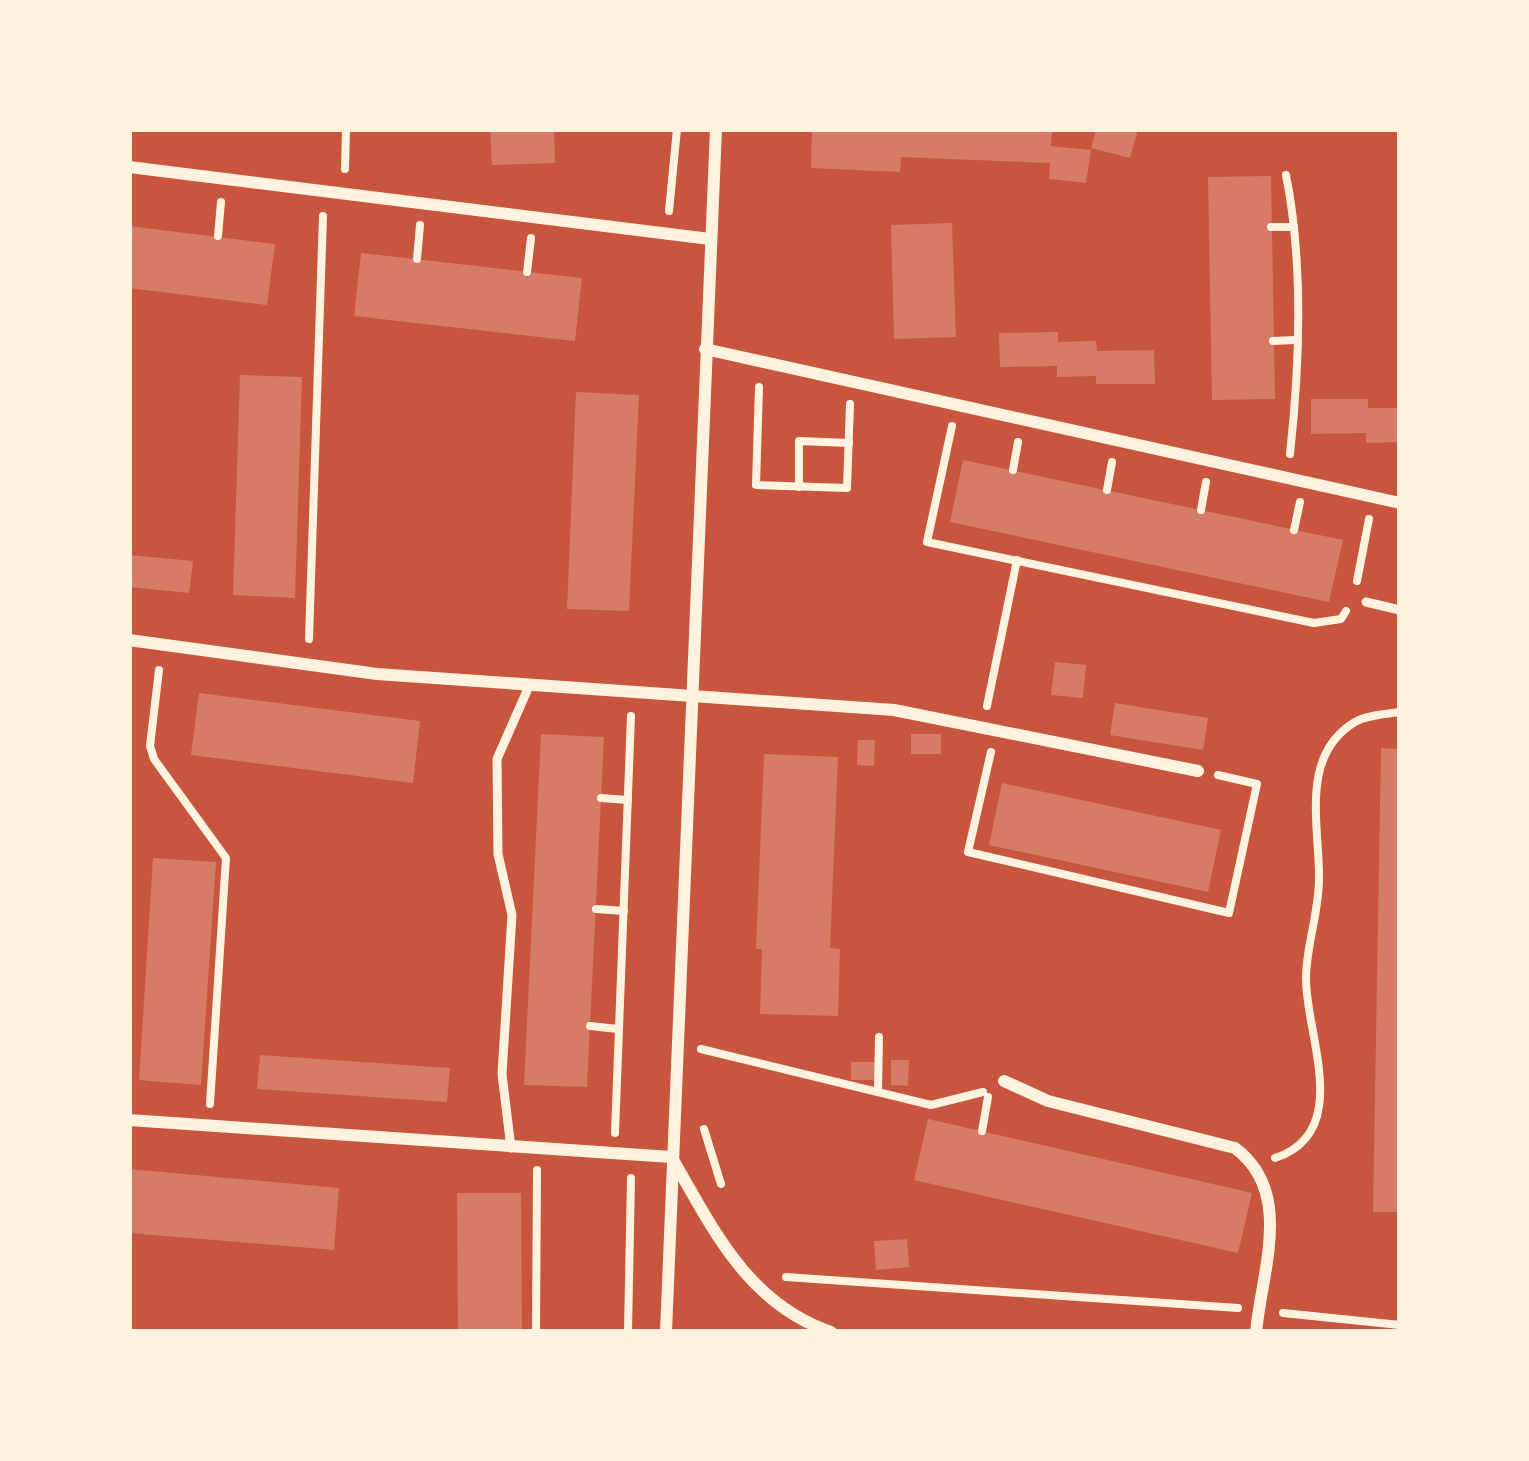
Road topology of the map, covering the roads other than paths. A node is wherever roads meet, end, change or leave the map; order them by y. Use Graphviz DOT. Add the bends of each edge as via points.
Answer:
graph roads {
  1 [pos="716,129"];
  2 [pos="129,167"];
  3 [pos="710,238"];
  4 [pos="705,349"];
  5 [pos="1400,503"];
  6 [pos="1366,602"];
  7 [pos="1400,610"];
  8 [pos="129,640"];
  9 [pos="530,683"];
  10 [pos="690,693"];
  11 [pos="1198,771"];
  12 [pos="1004,1081"];
  13 [pos="129,1120"];
  14 [pos="511,1148"];
  15 [pos="671,1157"];
  16 [pos="666,1332"];
  17 [pos="831,1332"];
  18 [pos="1256,1332"];
  1 -- 3 [label="street"];
  2 -- 3 [label="street"];
  3 -- 4 [label="street"];
  4 -- 5 [label="street"];
  4 -- 10 [label="street"];
  6 -- 7 [label="lane"];
  8 -- 9 [label="street"];
  9 -- 10 [label="street"];
  9 -- 14 [label="lane" via="497,759 497,854 512,915 502,1074"];
  10 -- 11 [label="street" via="894,710"];
  10 -- 15 [label="street"];
  12 -- 18 [label="street" via="1048,1101 1235,1148 1257,1164 1268,1185 1270,1221"];
  13 -- 14 [label="street"];
  14 -- 15 [label="street"];
  15 -- 16 [label="street"];
  15 -- 17 [label="street" via="721,1245 761,1292 797,1320"];
}
